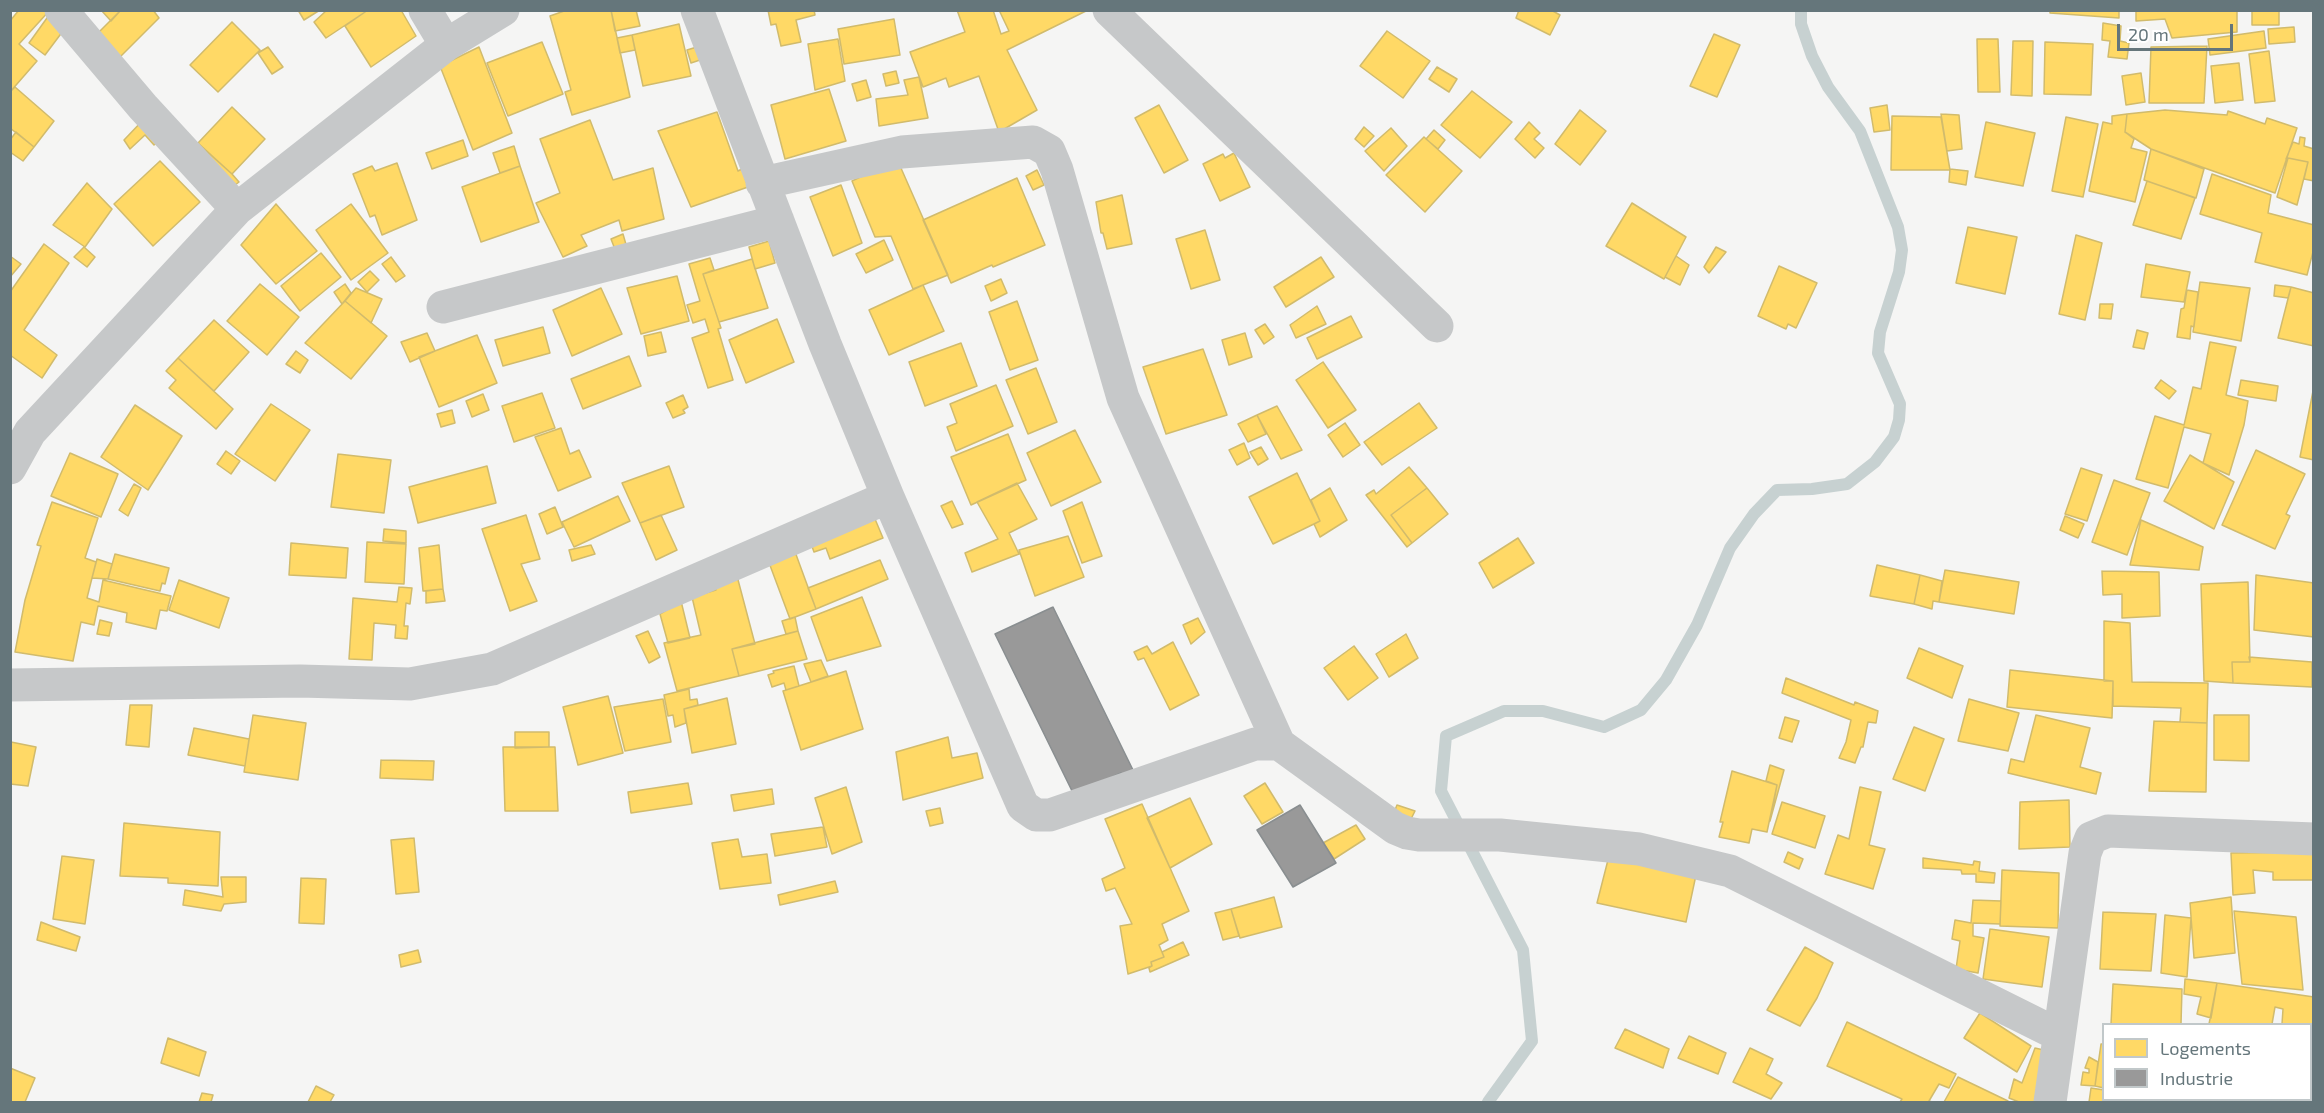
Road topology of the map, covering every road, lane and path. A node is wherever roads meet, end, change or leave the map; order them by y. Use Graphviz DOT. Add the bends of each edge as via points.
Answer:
graph roads {
  1 [pos="61,10"];
  2 [pos="425,10"];
  3 [pos="503,10"];
  4 [pos="697,10"];
  5 [pos="1109,10"];
  6 [pos="446,45"];
  7 [pos="762,183"];
  8 [pos="237,209"];
  9 [pos="778,221"];
  10 [pos="443,307"];
  11 [pos="1437,326"];
  12 [pos="10,468"];
  13 [pos="888,497"];
  14 [pos="10,685"];
  15 [pos="1279,744"];
  16 [pos="2313,839"];
  17 [pos="2060,1035"];
  18 [pos="2050,1102"];
  1 -- 8 [label="street"];
  2 -- 6 [label="street"];
  3 -- 6 [label="street"];
  4 -- 7 [label="street"];
  5 -- 11 [label="street"];
  6 -- 8 [label="street"];
  7 -- 9 [label="street"];
  7 -- 15 [label="street" via="902,152 1033,142 1049,151 1123,398"];
  8 -- 12 [label="street" via="30,432"];
  9 -- 10 [label="street"];
  9 -- 13 [label="street"];
  13 -- 14 [label="street" via="492,669 410,684 300,681"];
  13 -- 15 [label="street" via="1023,806 1036,815 1050,815 1255,744"];
  15 -- 17 [label="street" via="1395,828 1419,835 1500,835 1639,849 1730,872"];
  16 -- 17 [label="street" via="2108,831 2091,838 2085,853"];
  17 -- 18 [label="street"];
}
